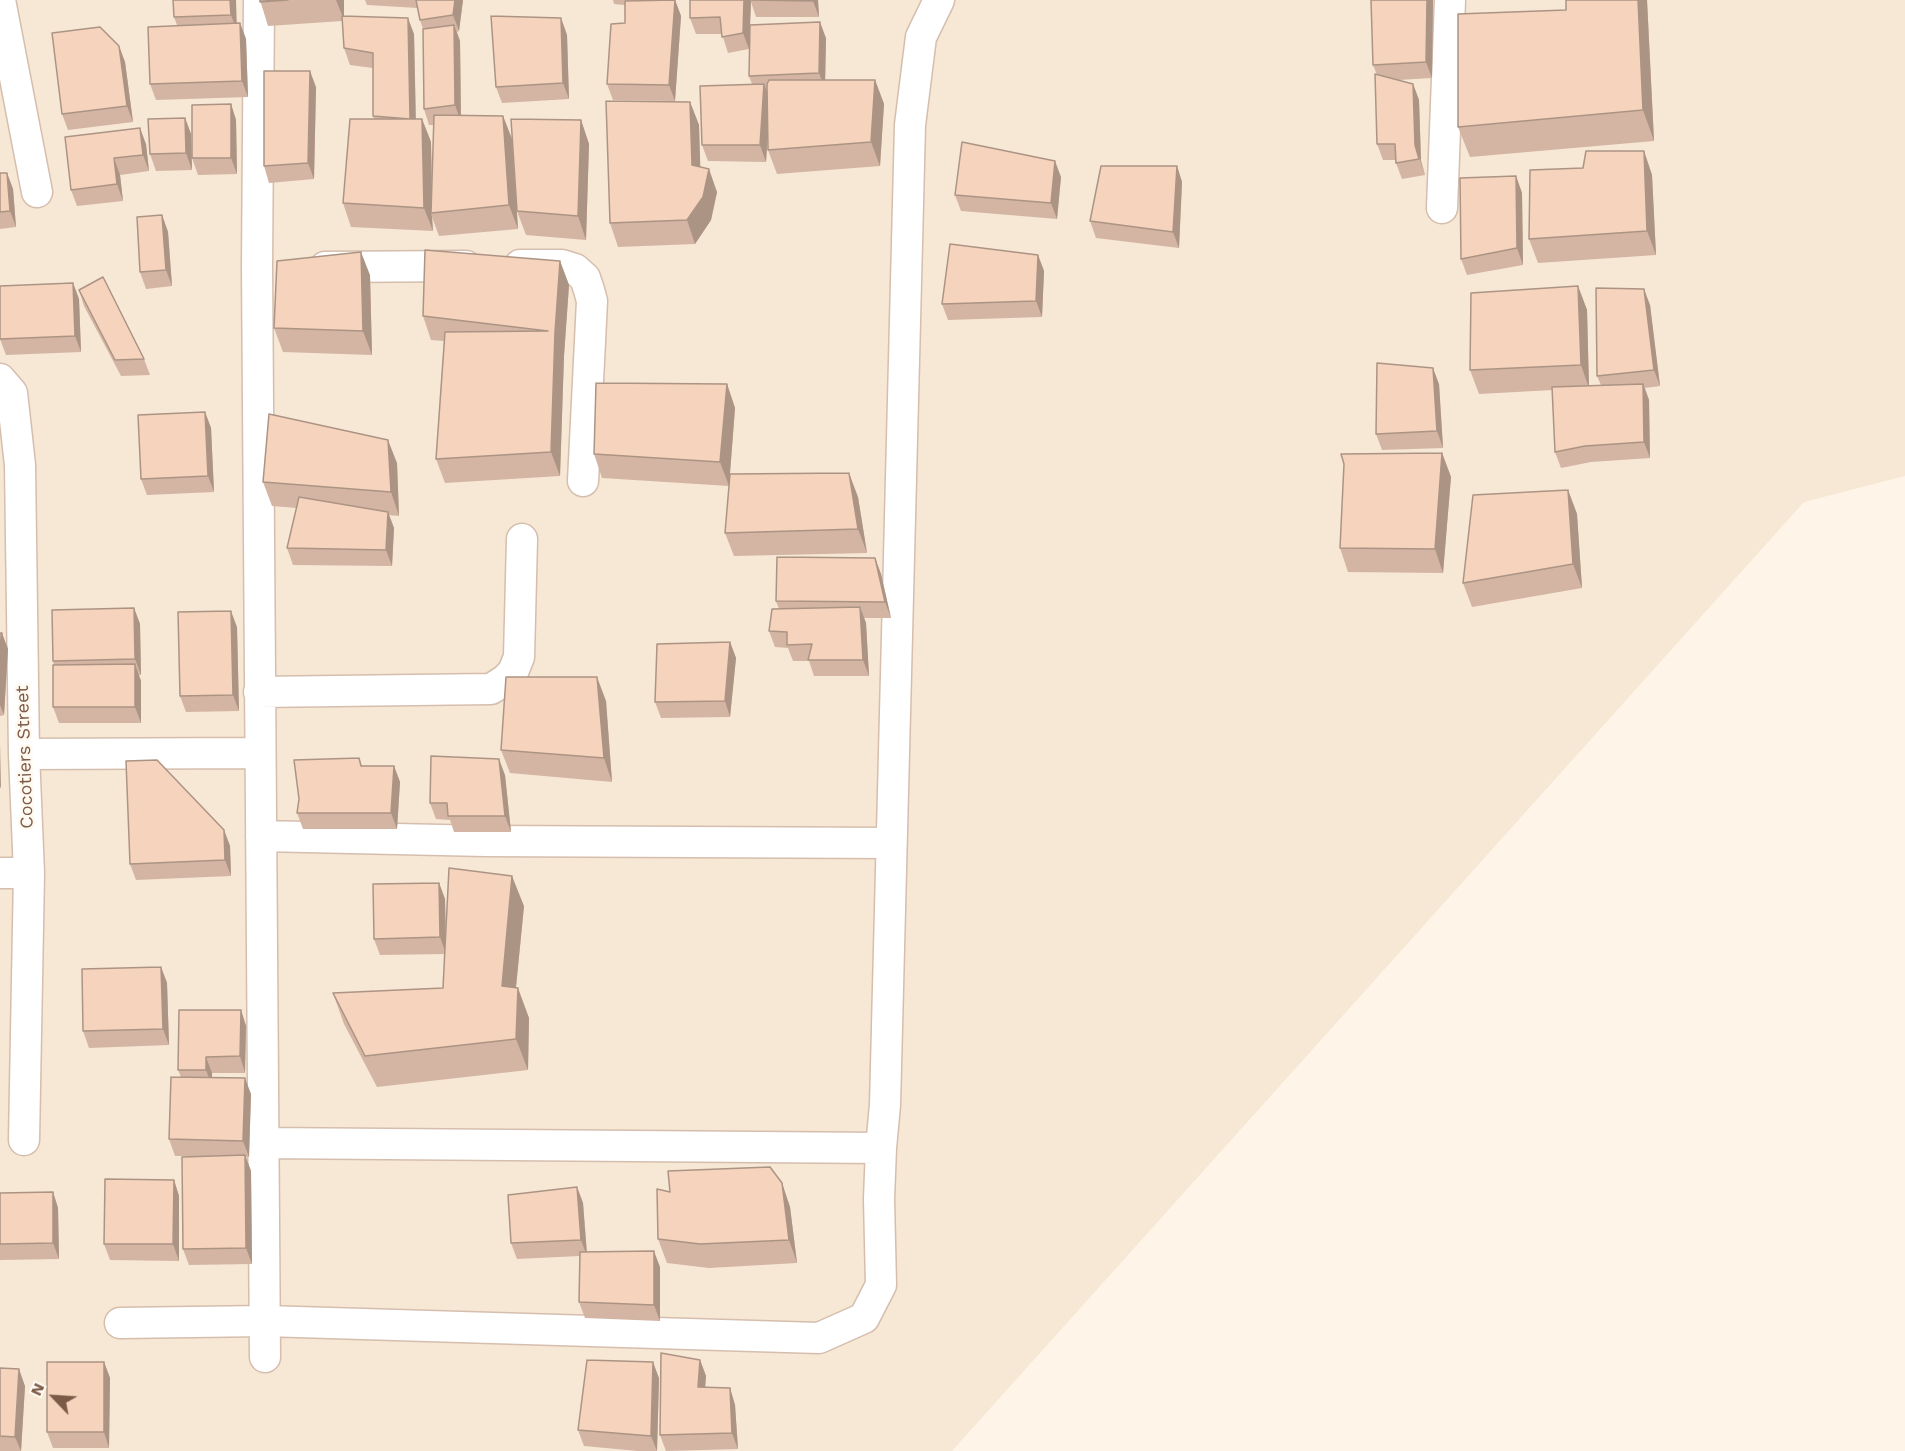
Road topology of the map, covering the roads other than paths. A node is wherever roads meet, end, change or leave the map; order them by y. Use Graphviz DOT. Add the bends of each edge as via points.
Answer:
graph roads {
  1 [pos="0,0"];
  2 [pos="259,0"];
  3 [pos="939,0"];
  4 [pos="1450,0"];
  5 [pos="37,192"];
  6 [pos="1442,208"];
  7 [pos="280,267"];
  8 [pos="0,380"];
  9 [pos="583,481"];
  10 [pos="522,539"];
  11 [pos="11,640"];
  12 [pos="259,692"];
  13 [pos="260,753"];
  14 [pos="24,754"];
  15 [pos="261,836"];
  16 [pos="891,843"];
  17 [pos="0,873"];
  18 [pos="29,873"];
  19 [pos="24,1140"];
  20 [pos="263,1143"];
  21 [pos="881,1148"];
  22 [pos="265,1321"];
  23 [pos="120,1323"];
  24 [pos="265,1357"];
  1 -- 5 [label="street"];
  2 -- 7 [label="street"];
  3 -- 16 [label="street" via="921,37 910,125"];
  4 -- 6 [label="street"];
  7 -- 9 [label="street" via="562,265 574,269 585,278 592,301"];
  7 -- 12 [label="street"];
  8 -- 11 [label="street, Cocotiers Street" via="12,393 20,465"];
  10 -- 12 [label="street" via="519,657 513,672 492,689"];
  11 -- 14 [label="street, Cocotiers Street"];
  12 -- 13 [label="street"];
  13 -- 14 [label="street"];
  13 -- 15 [label="street"];
  14 -- 18 [label="street, Cocotiers Street"];
  15 -- 16 [label="street"];
  15 -- 20 [label="street"];
  16 -- 21 [label="street"];
  17 -- 18 [label="street"];
  18 -- 19 [label="street, Cocotiers Street"];
  20 -- 21 [label="street"];
  20 -- 22 [label="street"];
  21 -- 22 [label="street" via="881,1285 864,1318 819,1338"];
  22 -- 23 [label="street"];
  22 -- 24 [label="street"];
}
